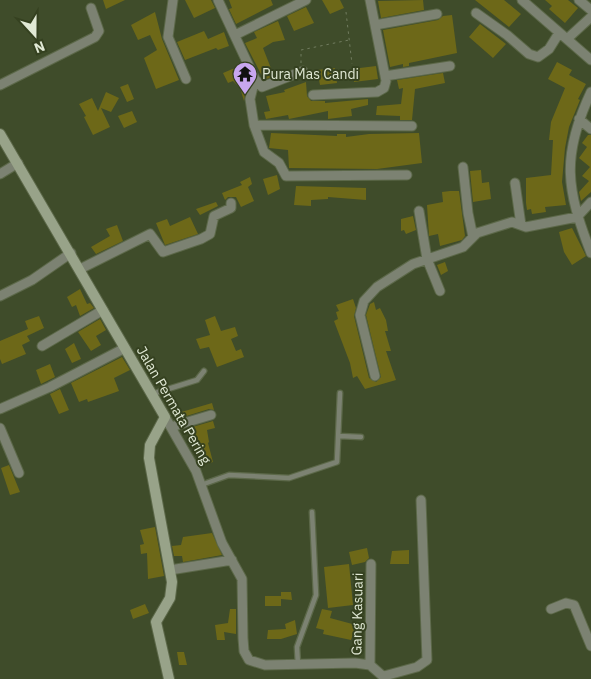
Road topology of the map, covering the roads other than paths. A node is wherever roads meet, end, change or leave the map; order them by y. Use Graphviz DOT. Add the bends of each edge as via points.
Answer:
graph roads {
  1 [pos="173,0"];
  2 [pos="218,0"];
  3 [pos="306,0"];
  4 [pos="370,0"];
  5 [pos="522,0"];
  6 [pos="579,0"];
  7 [pos="91,8"];
  8 [pos="591,10"];
  9 [pos="438,14"];
  10 [pos="476,14"];
  11 [pos="591,17"];
  12 [pos="375,25"];
  13 [pos="559,33"];
  14 [pos="235,35"];
  15 [pos="567,40"];
  16 [pos="591,60"];
  17 [pos="450,66"];
  18 [pos="304,71"];
  19 [pos="385,76"];
  20 [pos="186,78"];
  21 [pos="255,79"];
  22 [pos="0,85"];
  23 [pos="591,92"];
  24 [pos="313,95"];
  25 [pos="578,119"];
  26 [pos="254,125"];
  27 [pos="412,126"];
  28 [pos="591,129"];
  29 [pos="0,134"];
  30 [pos="18,163"];
  31 [pos="463,167"];
  32 [pos="0,174"];
  33 [pos="407,175"];
  34 [pos="514,183"];
  35 [pos="591,202"];
  36 [pos="231,203"];
  37 [pos="419,210"];
  38 [pos="577,217"];
  39 [pos="521,225"];
  40 [pos="473,237"];
  41 [pos="71,253"];
  42 [pos="591,253"];
  43 [pos="427,259"];
  44 [pos="80,269"];
  45 [pos="440,291"];
  46 [pos="0,296"];
  47 [pos="104,310"];
  48 [pos="42,346"];
  49 [pos="125,348"];
  50 [pos="204,371"];
  51 [pos="375,376"];
  52 [pos="340,393"];
  53 [pos="152,394"];
  54 [pos="0,409"];
  55 [pos="211,414"];
  56 [pos="165,417"];
  57 [pos="171,427"];
  58 [pos="0,428"];
  59 [pos="339,436"];
  60 [pos="361,437"];
  61 [pos="18,473"];
  62 [pos="201,485"];
  63 [pos="421,500"];
  64 [pos="312,512"];
  65 [pos="232,560"];
  66 [pos="371,564"];
  67 [pos="170,570"];
  68 [pos="551,609"];
  69 [pos="591,646"];
  70 [pos="298,665"];
  71 [pos="370,665"];
  72 [pos="385,678"];
  73 [pos="169,679"];
  1 -- 20 [label="street" via="168,37"];
  2 -- 14 [label="street"];
  3 -- 14 [label="street"];
  4 -- 12 [label="street"];
  5 -- 13 [label="street"];
  6 -- 8 [label="street"];
  7 -- 22 [label="street" via="99,31 95,38"];
  9 -- 12 [label="street"];
  10 -- 13 [label="street" via="507,34 528,54 538,57 549,49"];
  11 -- 15 [label="street"];
  12 -- 19 [label="street"];
  13 -- 15 [label="street"];
  14 -- 21 [label="street"];
  15 -- 16 [label="street"];
  17 -- 19 [label="street"];
  18 -- 21 [label="street" via="264,87"];
  19 -- 24 [label="street" via="381,90"];
  21 -- 26 [label="street" via="250,98"];
  23 -- 25 [label="street"];
  25 -- 28 [label="street"];
  25 -- 38 [label="street" via="569,162 570,187"];
  26 -- 27 [label="street"];
  26 -- 33 [label="street" via="264,152 279,163 286,176"];
  29 -- 30 [label="street, Jalan Permata Pering"];
  30 -- 32 [label="street"];
  30 -- 41 [label="street, Jalan Permata Pering"];
  31 -- 40 [label="street"];
  34 -- 39 [label="street"];
  35 -- 38 [label="street"];
  36 -- 44 [label="street" via="231,208 214,216 210,234 201,239 163,252 150,234"];
  37 -- 43 [label="street"];
  38 -- 39 [label="street" via="534,226"];
  38 -- 42 [label="street"];
  39 -- 40 [label="street" via="512,222"];
  40 -- 43 [label="street" via="463,247"];
  41 -- 44 [label="street, Jalan Permata Pering"];
  41 -- 46 [label="street" via="32,280"];
  43 -- 45 [label="street"];
  43 -- 51 [label="street" via="396,273 364,301 360,315"];
  44 -- 47 [label="street, Jalan Permata Pering"];
  47 -- 48 [label="street"];
  47 -- 49 [label="street, Jalan Permata Pering"];
  49 -- 53 [label="street, Jalan Permata Pering"];
  49 -- 54 [label="street"];
  50 -- 53 [label="lane" via="197,380"];
  52 -- 59 [label="lane"];
  53 -- 56 [label="street, Jalan Permata Pering"];
  55 -- 57 [label="street"];
  56 -- 57 [label="street, Jalan Permata Pering"];
  56 -- 67 [label="street" via="150,445 149,458"];
  57 -- 62 [label="street, Jalan Permata Pering"];
  58 -- 61 [label="street"];
  59 -- 60 [label="lane"];
  59 -- 62 [label="lane" via="337,462 289,478 229,475"];
  62 -- 65 [label="street, Jalan Permata Pering" via="222,543"];
  63 -- 72 [label="street" via="426,660 417,667"];
  64 -- 70 [label="lane" via="316,595 297,647"];
  65 -- 67 [label="street"];
  65 -- 70 [label="street, Jalan Permata Pering" via="242,579 242,638 246,656 265,666"];
  66 -- 71 [label="street, Gang Kasuari"];
  67 -- 73 [label="street" via="170,598 156,622"];
  68 -- 69 [label="street" via="566,603 574,605"];
  70 -- 71 [label="street, Jalan Permata Pering"];
  71 -- 72 [label="street"];
}
